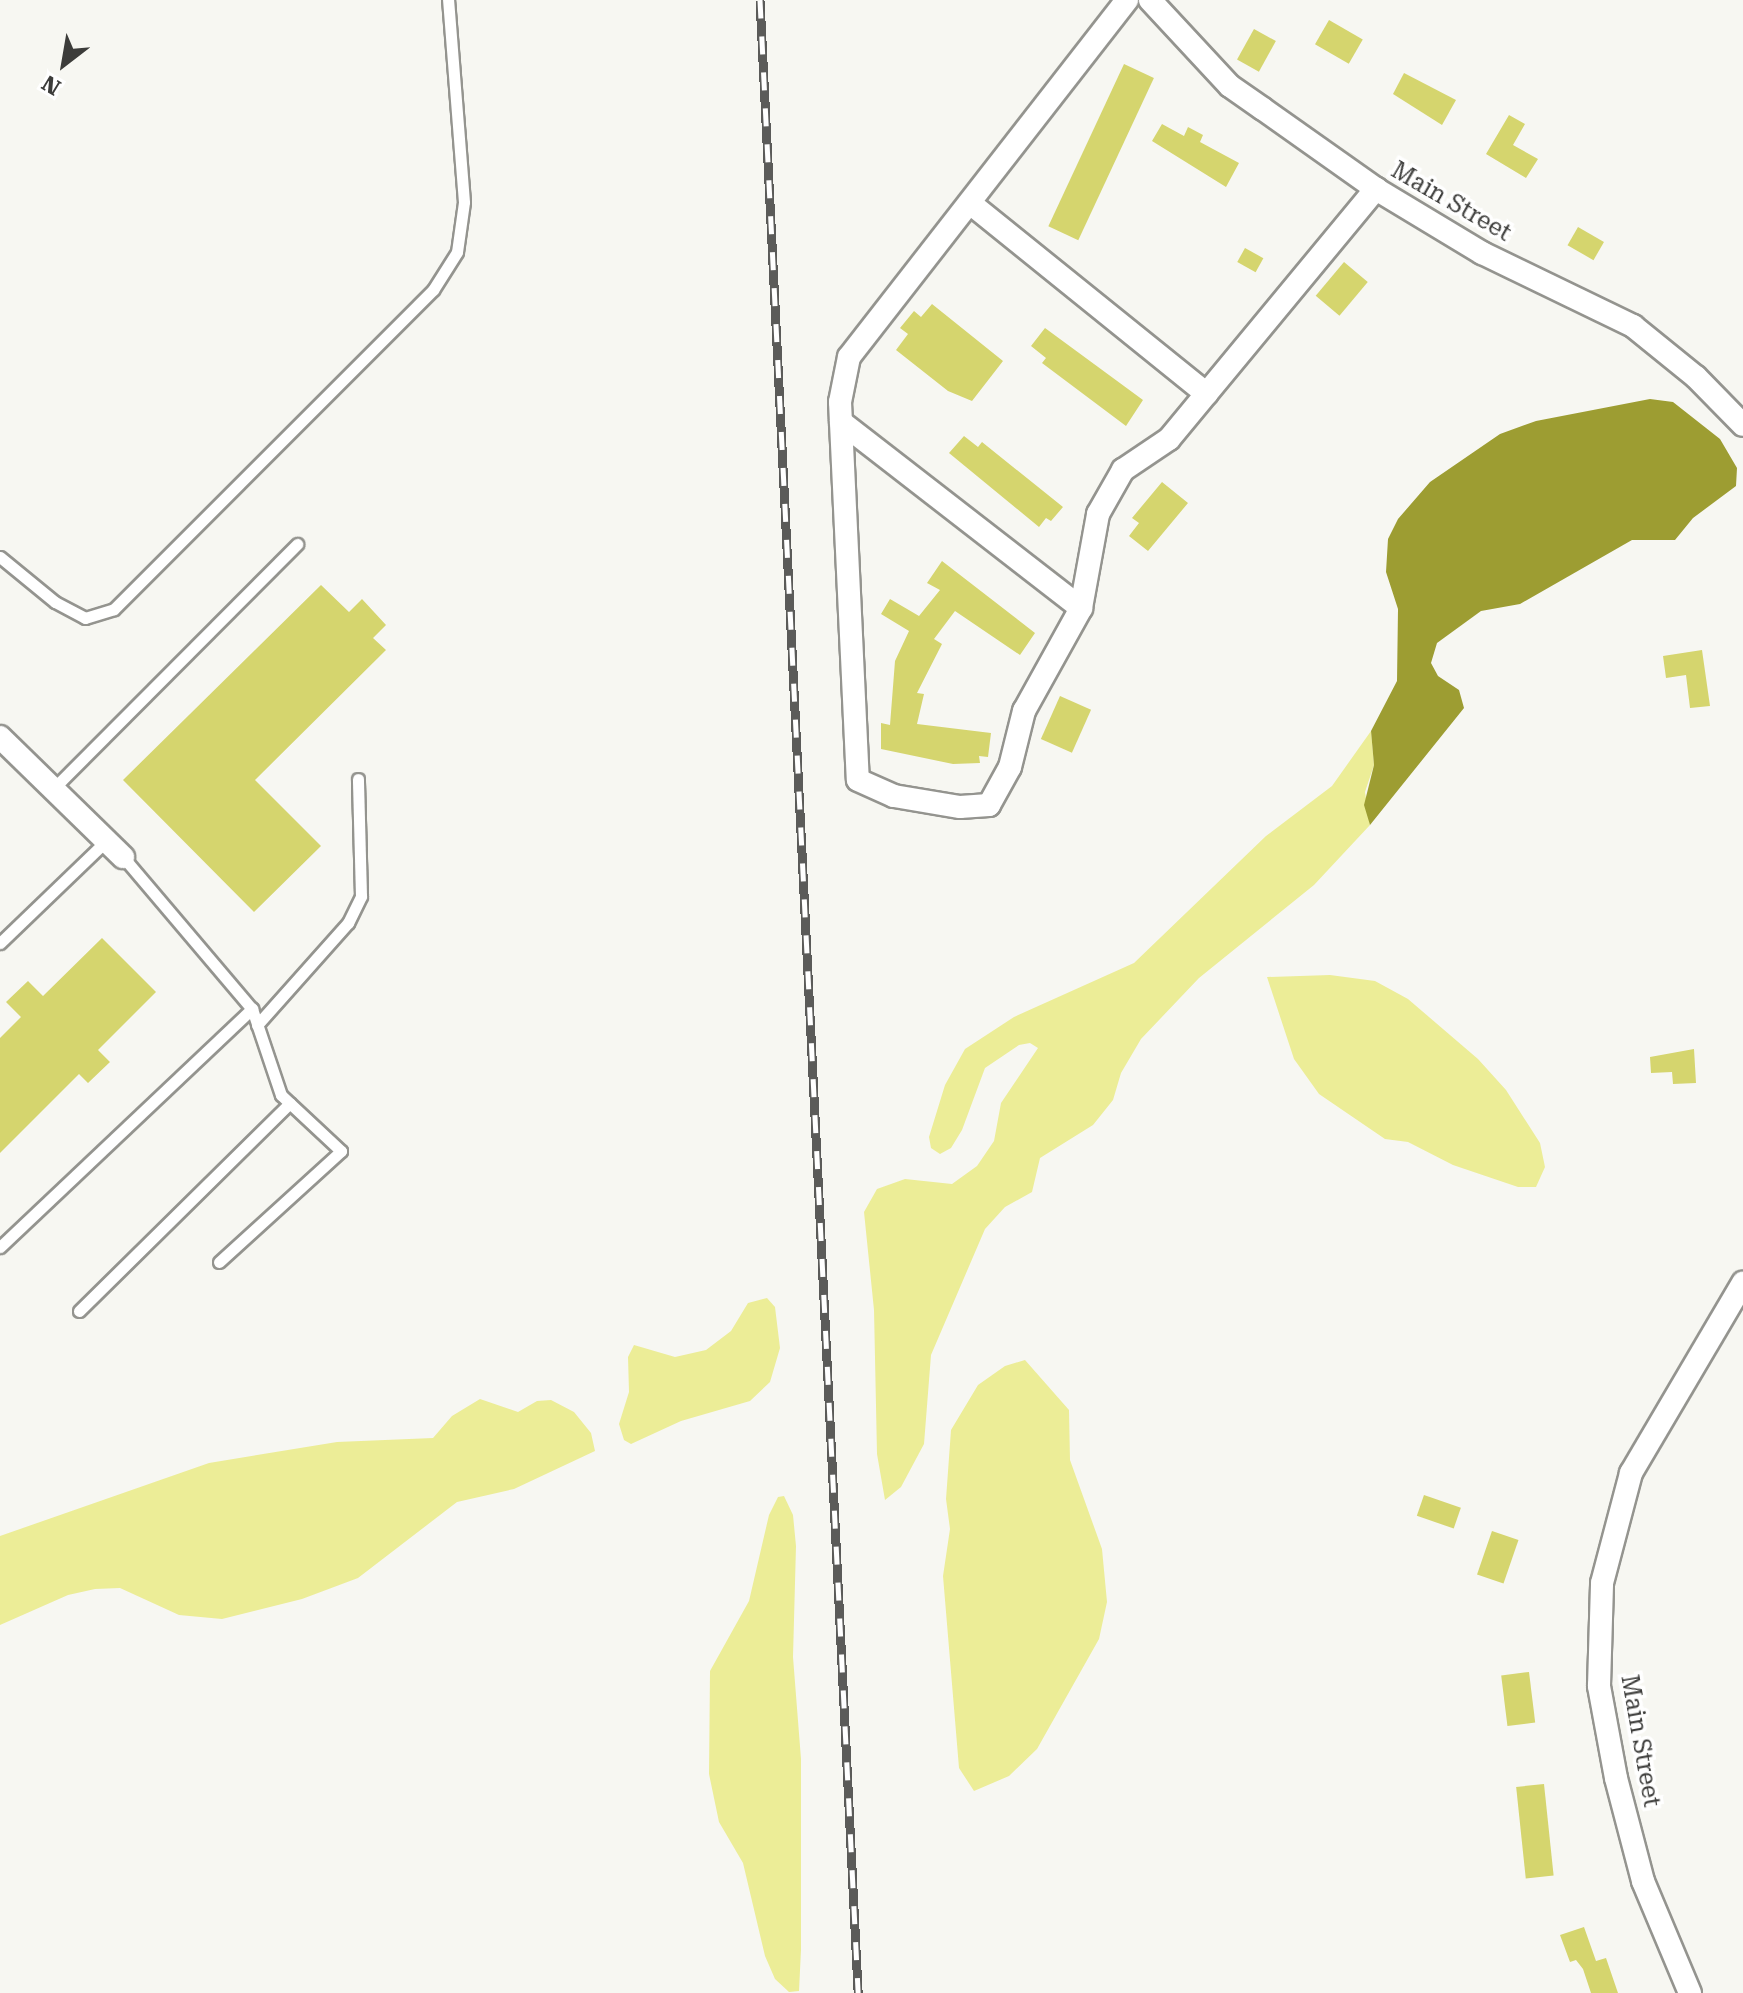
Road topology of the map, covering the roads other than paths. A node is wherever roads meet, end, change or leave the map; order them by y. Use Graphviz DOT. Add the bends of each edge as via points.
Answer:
graph roads {
  1 [pos="448,0"];
  2 [pos="1127,0"];
  3 [pos="1150,0"];
  4 [pos="1376,189"];
  5 [pos="970,203"];
  6 [pos="1207,394"];
  7 [pos="841,422"];
  8 [pos="1743,425"];
  9 [pos="297,544"];
  10 [pos="0,557"];
  11 [pos="1081,608"];
  12 [pos="0,737"];
  13 [pos="358,779"];
  14 [pos="53,789"];
  15 [pos="106,841"];
  16 [pos="123,857"];
  17 [pos="0,943"];
  18 [pos="252,1009"];
  19 [pos="257,1025"];
  20 [pos="290,1103"];
  21 [pos="0,1247"];
  22 [pos="219,1262"];
  23 [pos="1743,1283"];
  24 [pos="79,1311"];
  25 [pos="1690,1993"];
  1 -- 10 [label="lane" via="464,202 457,252 433,290 114,609 85,618 55,602"];
  2 -- 5 [label="street"];
  3 -- 4 [label="street, Main Street" via="1230,86"];
  4 -- 6 [label="street"];
  4 -- 8 [label="street, Main Street" via="1482,253 1633,326 1696,377"];
  5 -- 6 [label="street"];
  5 -- 7 [label="street" via="849,357"];
  6 -- 11 [label="street" via="1169,439 1123,470 1098,514"];
  7 -- 11 [label="street"];
  7 -- 11 [label="street" via="858,780 894,796 960,807 989,805 1010,767 1024,711 1057,660"];
  9 -- 14 [label="lane"];
  12 -- 14 [label="street"];
  13 -- 19 [label="lane" via="361,896 348,923"];
  14 -- 15 [label="street"];
  15 -- 16 [label="street"];
  15 -- 17 [label="lane"];
  16 -- 18 [label="lane"];
  18 -- 19 [label="lane"];
  18 -- 21 [label="lane"];
  19 -- 20 [label="lane" via="281,1095"];
  20 -- 22 [label="lane" via="341,1151"];
  20 -- 24 [label="lane"];
  23 -- 25 [label="street, Main Street" via="1631,1473 1602,1583 1599,1686 1616,1778 1643,1881"];
}
